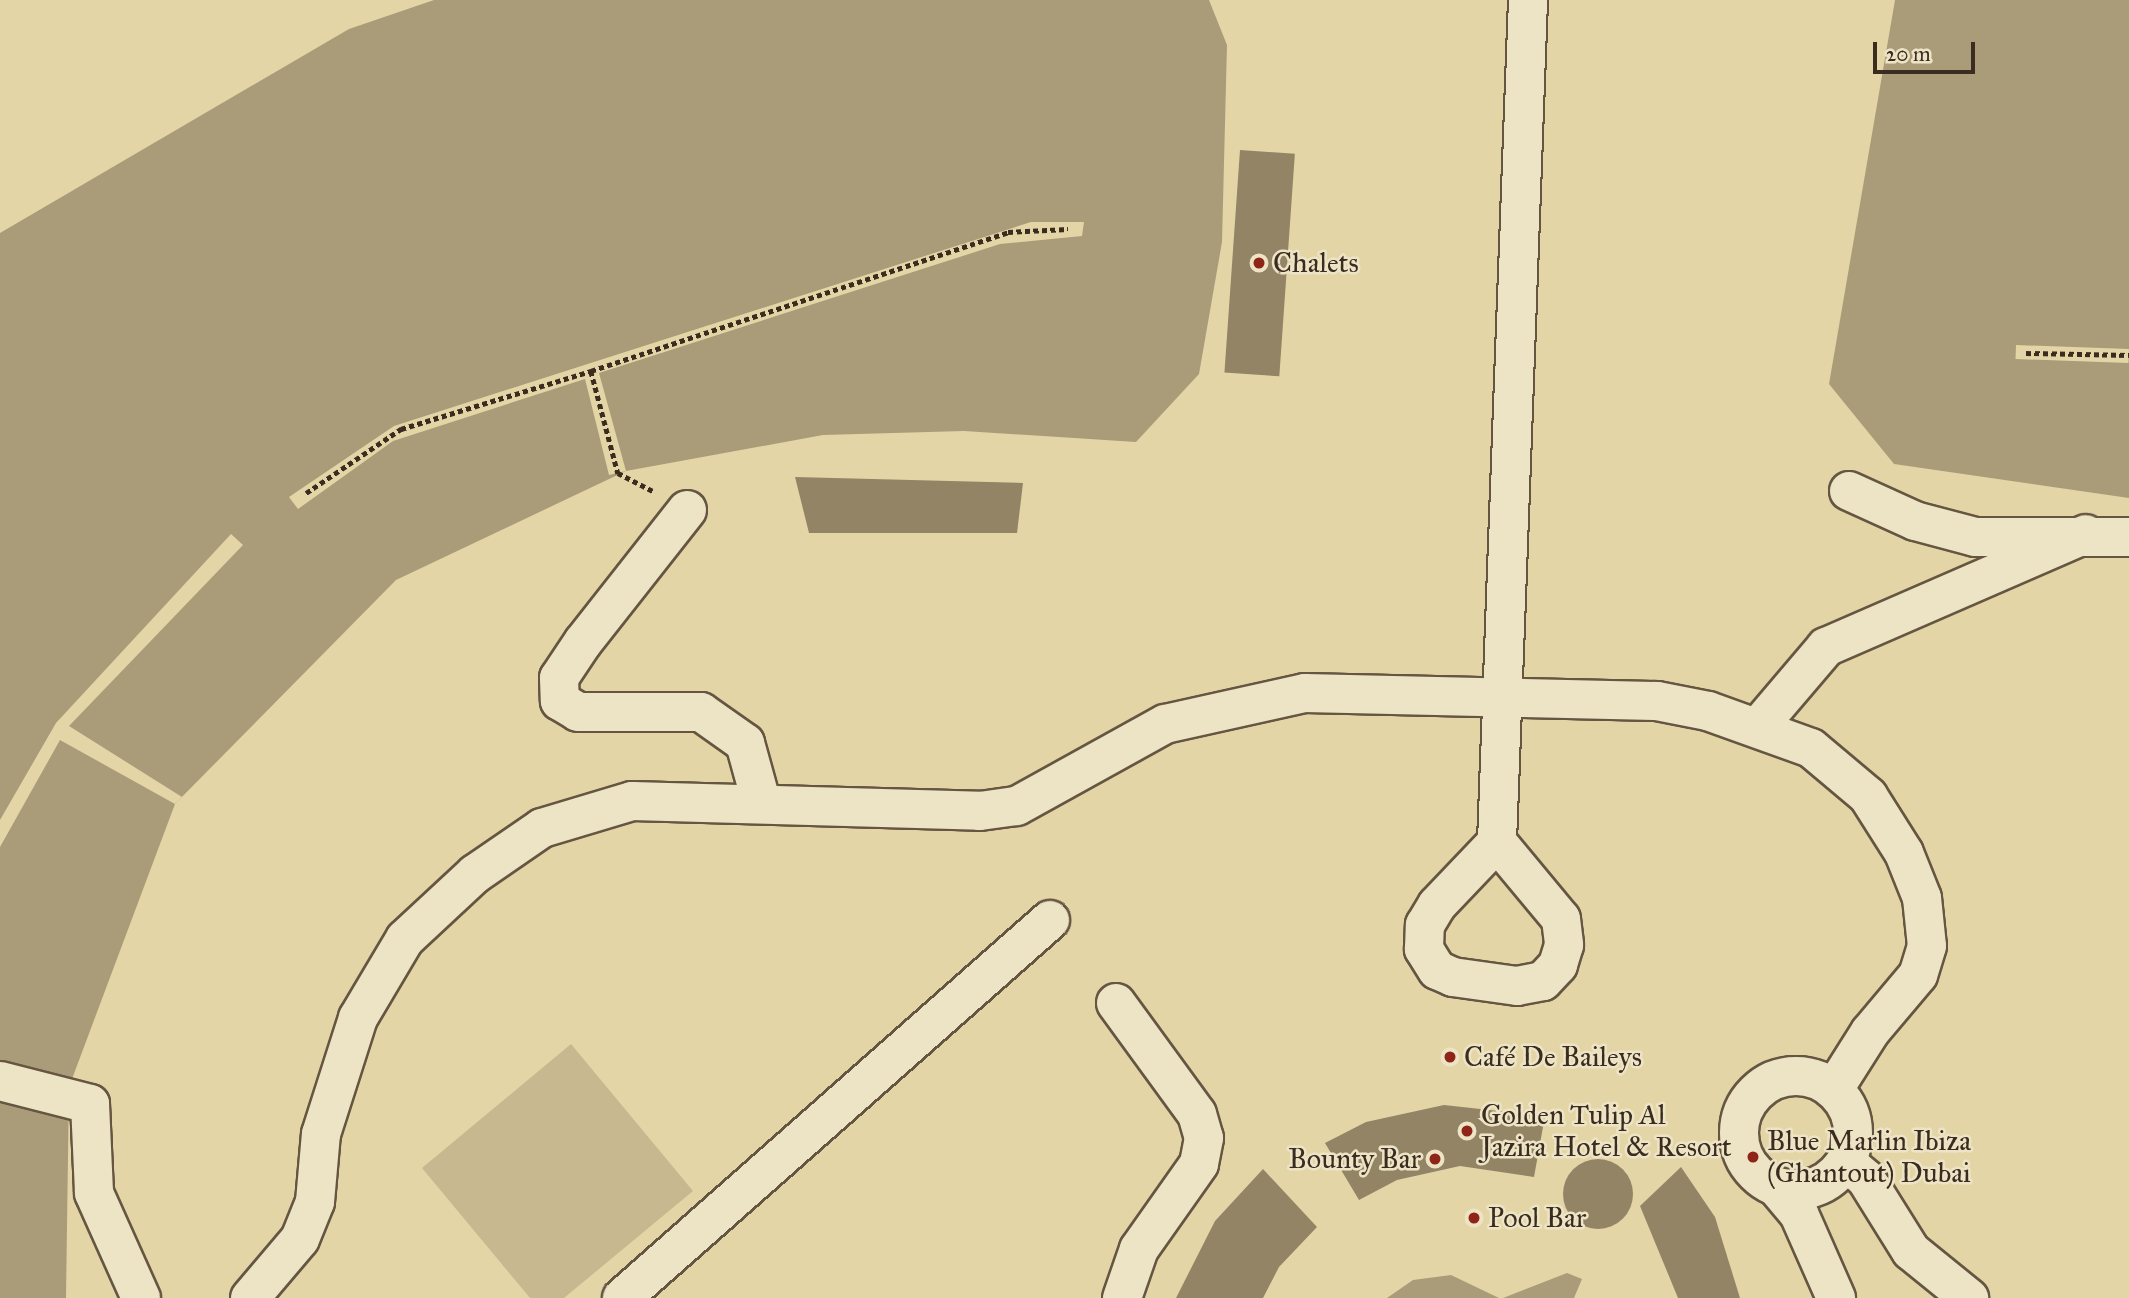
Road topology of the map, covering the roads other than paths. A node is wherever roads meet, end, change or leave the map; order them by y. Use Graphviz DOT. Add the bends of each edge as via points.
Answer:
graph roads {
  1 [pos="1528,0"];
  2 [pos="1849,491"];
  3 [pos="687,510"];
  4 [pos="2086,534"];
  5 [pos="2129,537"];
  6 [pos="1503,696"];
  7 [pos="1758,727"];
  8 [pos="761,802"];
  9 [pos="1497,842"];
  10 [pos="1050,920"];
  11 [pos="1116,1003"];
  12 [pos="0,1082"];
  13 [pos="1834,1089"];
  14 [pos="1846,1162"];
  15 [pos="1778,1189"];
  16 [pos="141,1298"];
  17 [pos="250,1298"];
  18 [pos="622,1298"];
  19 [pos="1122,1298"];
  20 [pos="1836,1298"];
  21 [pos="1969,1298"];
  1 -- 6 [label="street"];
  2 -- 4 [label="street" via="1914,521 1975,537"];
  3 -- 8 [label="street" via="559,678 560,701 578,712 701,712 745,743"];
  4 -- 5 [label="street"];
  4 -- 7 [label="street" via="1826,647"];
  6 -- 7 [label="street" via="1657,701"];
  6 -- 8 [label="street" via="1305,694 1164,724 1017,806 992,810"];
  6 -- 9 [label="street"];
  7 -- 13 [label="street" via="1811,748 1868,796 1904,853 1922,898 1927,946 1918,975 1870,1032"];
  8 -- 17 [label="street" via="632,801 542,828 475,874 405,939 358,1018 321,1134 315,1202 300,1239"];
  10 -- 18 [label="street"];
  11 -- 19 [label="street" via="1198,1114 1204,1138 1199,1164 1139,1249"];
  12 -- 16 [label="street" via="90,1104 94,1193"];
  13 -- 14 [label="street" via="1853,1123"];
  13 -- 15 [label="street" via="1800,1075 1782,1077 1764,1084 1741,1113 1738,1131 1744,1158 1762,1180"];
  14 -- 15 [label="street" via="1816,1187"];
  14 -- 21 [label="street" via="1866,1179 1911,1251"];
  15 -- 20 [label="street" via="1799,1214"];
}
